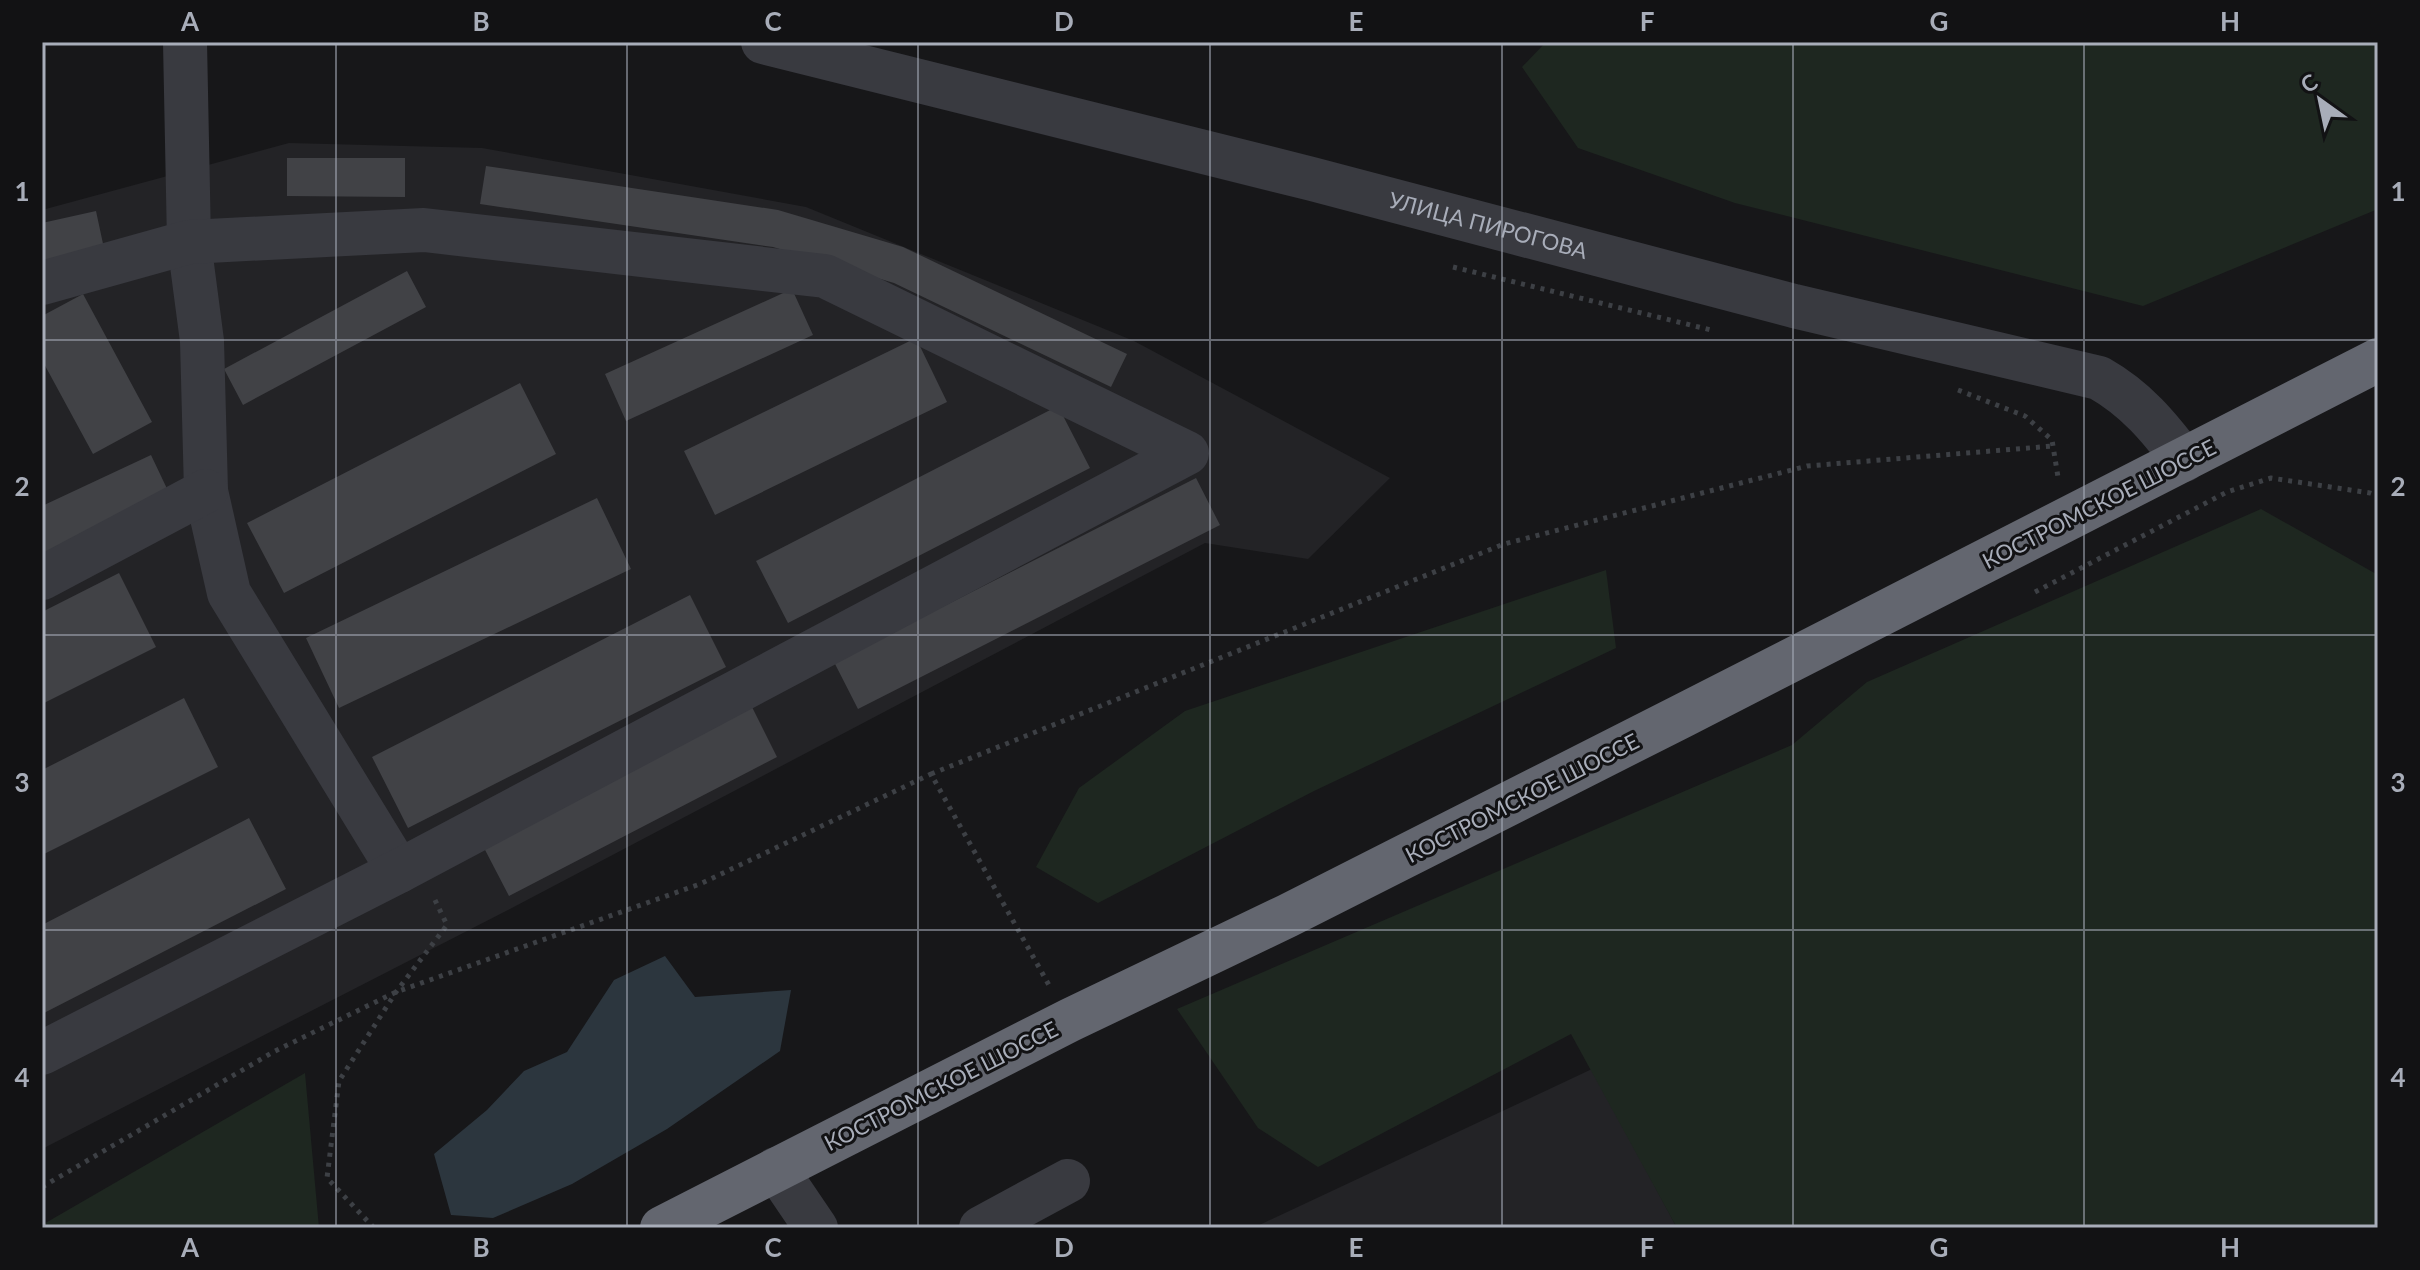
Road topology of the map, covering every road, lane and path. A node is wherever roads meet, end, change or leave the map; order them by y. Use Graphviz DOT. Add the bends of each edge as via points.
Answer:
graph roads {
  1 [pos="185,42"];
  2 [pos="763,42"];
  3 [pos="189,242"];
  4 [pos="1453,267"];
  5 [pos="42,283"];
  6 [pos="1715,331"];
  7 [pos="2376,364"];
  8 [pos="1947,387"];
  9 [pos="2053,446"];
  10 [pos="2184,460"];
  11 [pos="2054,489"];
  12 [pos="206,491"];
  13 [pos="2378,496"];
  14 [pos="42,578"];
  15 [pos="2035,592"];
  16 [pos="931,774"];
  17 [pos="399,871"];
  18 [pos="1052,990"];
  19 [pos="396,992"];
  20 [pos="42,1053"];
  21 [pos="776,1169"];
  22 [pos="1068,1181"];
  23 [pos="42,1187"];
  24 [pos="374,1228"];
  25 [pos="662,1228"];
  26 [pos="816,1228"];
  27 [pos="981,1228"];
  1 -- 3 [label="street"];
  2 -- 10 [label="street, УЛИЦА ПИРОГОВА" via="1794,306 2099,378 2144,410"];
  3 -- 5 [label="street"];
  3 -- 12 [label="street" via="202,341"];
  3 -- 17 [label="street" via="424,230 825,276 1187,453"];
  4 -- 6 [label="path"];
  7 -- 10 [label="highway, КОСТРОМСКОЕ ШОССЕ"];
  8 -- 9 [label="path" via="2025,416"];
  9 -- 11 [label="path" via="2059,475"];
  9 -- 16 [label="path" via="1807,466 1504,544"];
  10 -- 21 [label="highway, КОСТРОМСКОЕ ШОССЕ"];
  12 -- 14 [label="street"];
  12 -- 17 [label="street" via="229,593"];
  13 -- 15 [label="path" via="2271,478 2227,492"];
  16 -- 18 [label="path"];
  16 -- 19 [label="path" via="700,884"];
  17 -- 19 [label="path" via="426,879 447,925"];
  17 -- 20 [label="street"];
  19 -- 23 [label="path" via="275,1051"];
  19 -- 24 [label="path" via="339,1081 327,1178"];
  21 -- 25 [label="highway, КОСТРОМСКОЕ ШОССЕ"];
  21 -- 26 [label="street"];
  22 -- 27 [label="street"];
}
